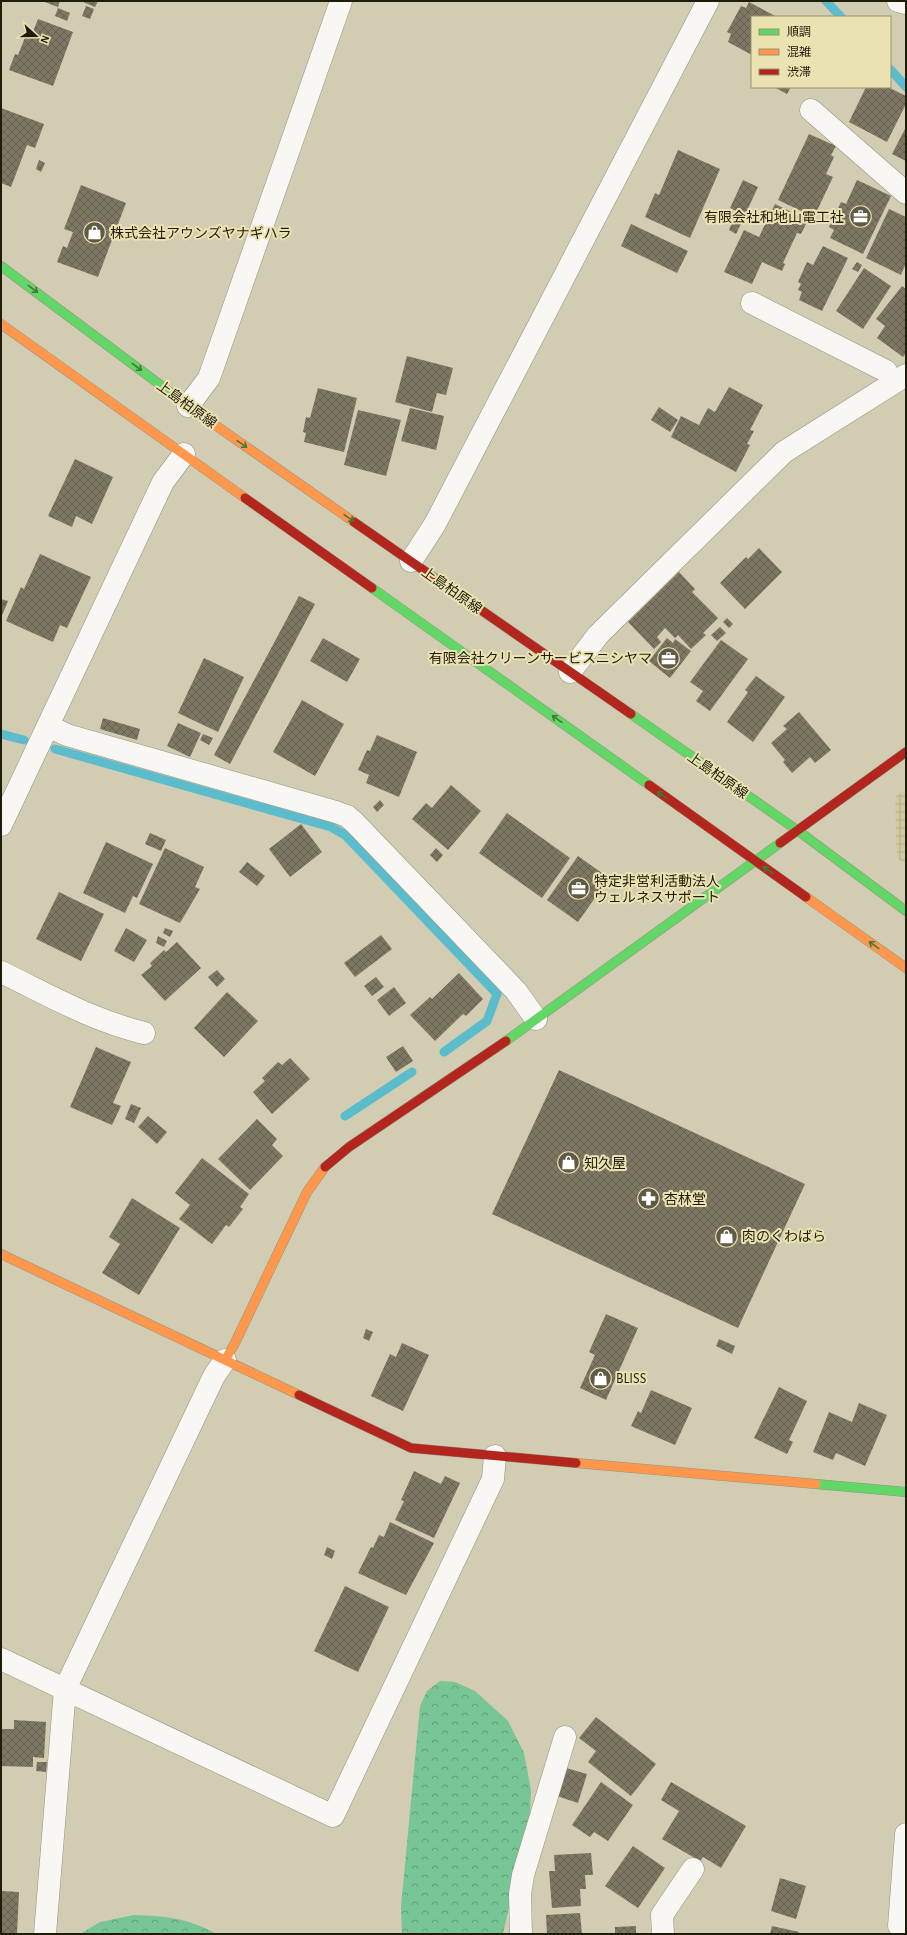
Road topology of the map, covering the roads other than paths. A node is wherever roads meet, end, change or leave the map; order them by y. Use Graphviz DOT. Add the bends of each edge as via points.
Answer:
graph roads {
  1 [pos="341,1"];
  2 [pos="708,1"];
  3 [pos="898,1"];
  4 [pos="906,3"];
  5 [pos="811,110"];
  6 [pos="906,193"];
  7 [pos="1,266"];
  8 [pos="752,303"];
  9 [pos="1,324"];
  10 [pos="900,379"];
  11 [pos="188,406"];
  12 [pos="184,454"];
  13 [pos="411,561"];
  14 [pos="570,672"];
  15 [pos="48,726"];
  16 [pos="906,752"];
  17 [pos="1,825"];
  18 [pos="797,830"];
  19 [pos="755,860"];
  20 [pos="906,911"];
  21 [pos="906,968"];
  22 [pos="1,972"];
  23 [pos="536,1019"];
  24 [pos="144,1033"];
  25 [pos="1,1254"];
  26 [pos="225,1360"];
  27 [pos="495,1456"];
  28 [pos="906,1492"];
  29 [pos="1,1659"];
  30 [pos="65,1690"];
  31 [pos="565,1737"];
  32 [pos="906,1834"];
  33 [pos="693,1869"];
  34 [pos="899,1926"];
  35 [pos="45,1934"];
  36 [pos="521,1934"];
  37 [pos="663,1934"];
  1 -- 11 [label="street" via="209,378"];
  2 -- 13 [label="street" via="432,529"];
  3 -- 4 [label="street"];
  5 -- 6 [label="street"];
  7 -- 11 [label="street, 上島柏原線, one-way"];
  8 -- 10 [label="street"];
  9 -- 12 [label="street"];
  10 -- 14 [label="street" via="784,452 598,635"];
  11 -- 13 [label="street, 上島柏原線, one-way"];
  12 -- 15 [label="street" via="163,482"];
  19 -- 12 [label="street, one-way"];
  13 -- 14 [label="street, 上島柏原線"];
  14 -- 18 [label="street, 上島柏原線"];
  15 -- 17 [label="street"];
  15 -- 23 [label="street" via="67,735 346,816 516,991"];
  16 -- 18 [label="street"];
  18 -- 19 [label="street"];
  18 -- 20 [label="street, 上島柏原線"];
  21 -- 19 [label="street, one-way"];
  19 -- 23 [label="street"];
  22 -- 24 [label="street" via="90,1016"];
  23 -- 26 [label="street" via="477,1062 348,1147 325,1167 307,1192"];
  25 -- 26 [label="street"];
  26 -- 27 [label="street" via="411,1448"];
  26 -- 30 [label="street" via="214,1376"];
  27 -- 28 [label="street"];
  27 -- 30 [label="street" via="493,1479 333,1816"];
  29 -- 30 [label="street"];
  30 -- 35 [label="street"];
  31 -- 36 [label="street" via="523,1875 520,1894"];
  32 -- 34 [label="street"];
  33 -- 37 [label="street" via="662,1915"];
}
